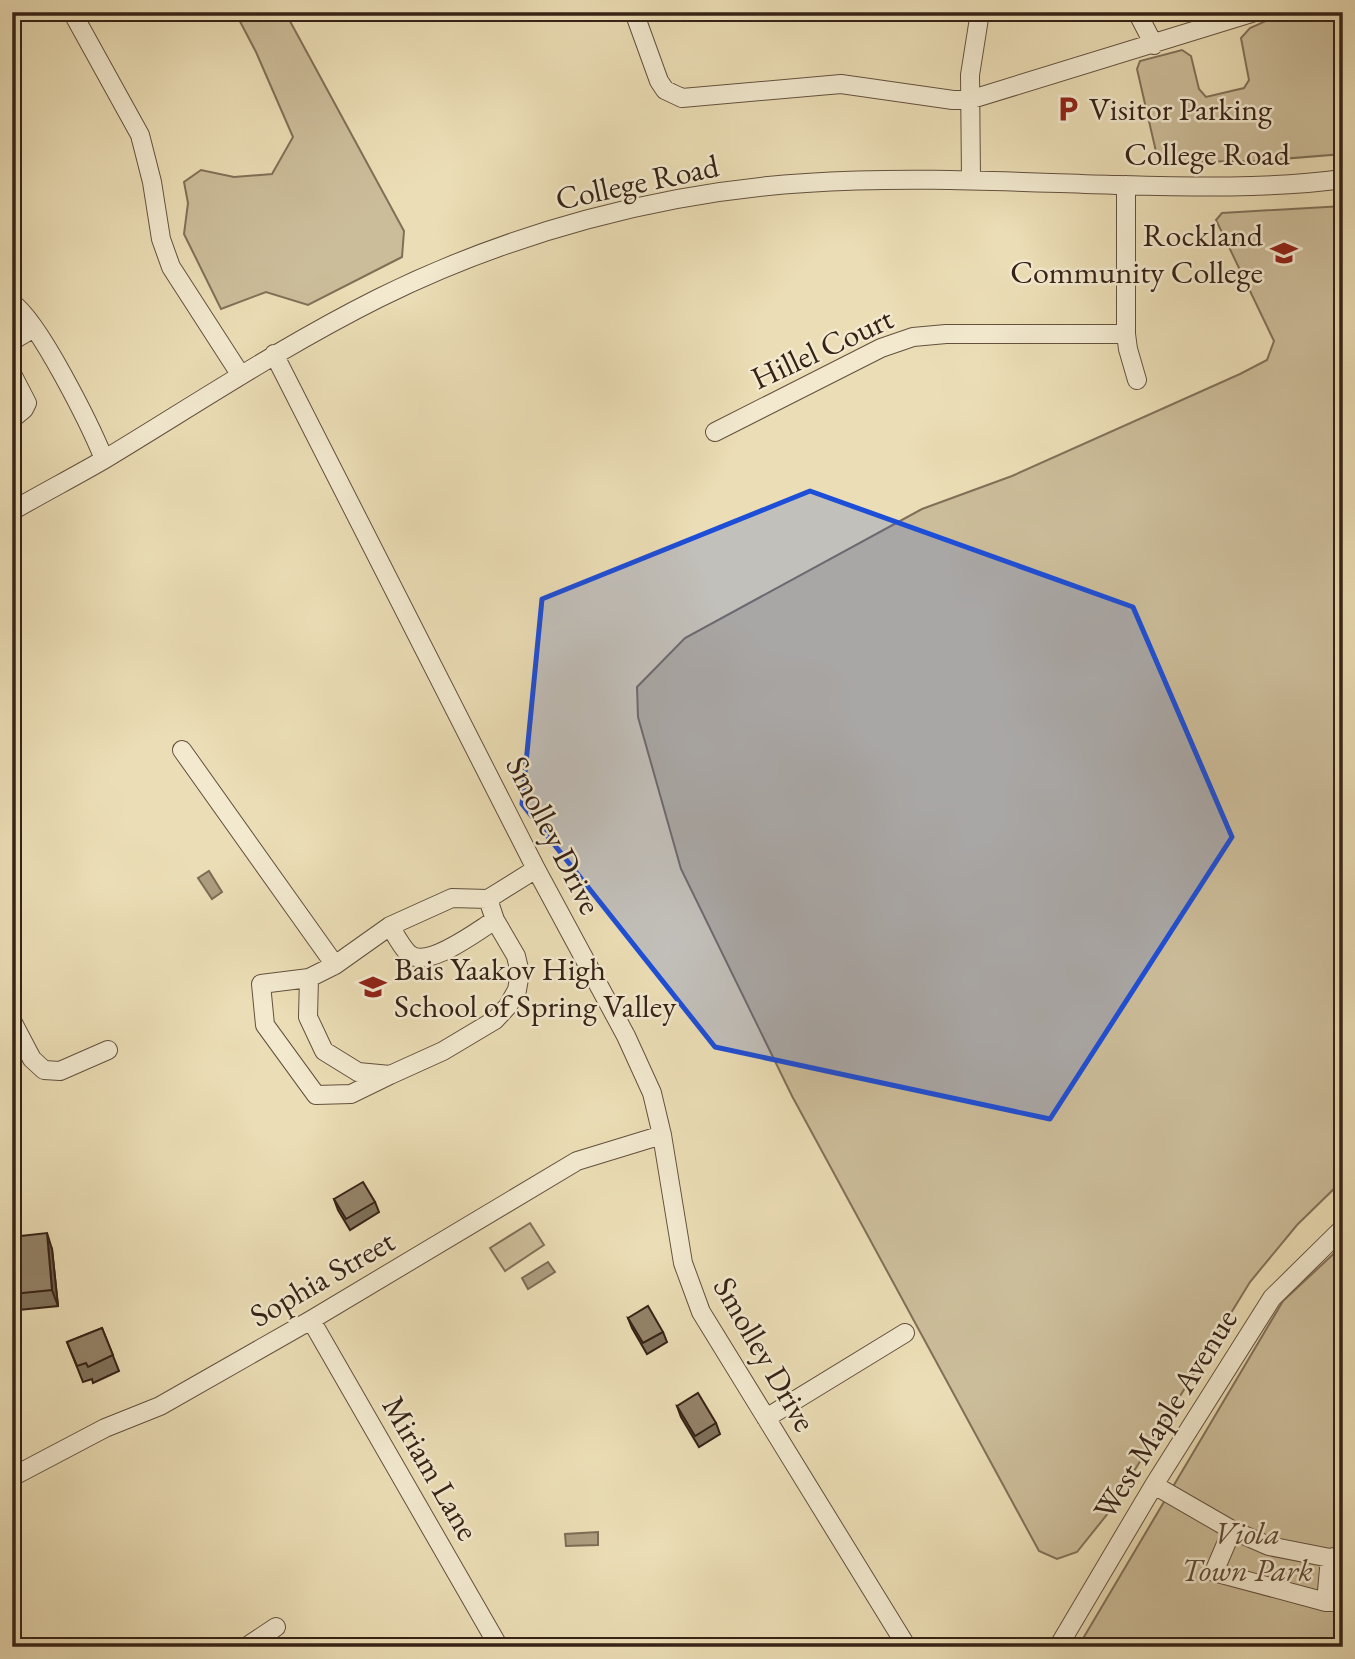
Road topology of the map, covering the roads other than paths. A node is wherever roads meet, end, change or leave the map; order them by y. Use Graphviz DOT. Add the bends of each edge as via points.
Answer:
graph roads {
  1 [pos="72,12"];
  2 [pos="634,12"];
  3 [pos="981,12"];
  4 [pos="1138,12"];
  5 [pos="1255,12"];
  6 [pos="1154,44"];
  7 [pos="970,100"];
  8 [pos="1343,179"];
  9 [pos="971,180"];
  10 [pos="1126,185"];
  11 [pos="12,303"];
  12 [pos="34,328"];
  13 [pos="1126,334"];
  14 [pos="12,341"];
  15 [pos="275,354"];
  16 [pos="12,374"];
  17 [pos="240,374"];
  18 [pos="1137,380"];
  19 [pos="12,419"];
  20 [pos="715,432"];
  21 [pos="104,459"];
  22 [pos="12,511"];
  23 [pos="183,750"];
  24 [pos="536,869"];
  25 [pos="488,899"];
  26 [pos="495,920"];
  27 [pos="390,926"];
  28 [pos="335,965"];
  29 [pos="309,978"];
  30 [pos="12,1021"];
  31 [pos="108,1050"];
  32 [pos="390,1075"];
  33 [pos="663,1135"];
  34 [pos="1343,1228"];
  35 [pos="311,1320"];
  36 [pos="905,1333"];
  37 [pos="766,1418"];
  38 [pos="12,1477"];
  39 [pos="1154,1485"];
  40 [pos="1233,1530"];
  41 [pos="1337,1556"];
  42 [pos="1334,1602"];
  43 [pos="276,1627"];
  44 [pos="246,1647"];
  45 [pos="499,1647"];
  46 [pos="906,1647"];
  47 [pos="1058,1647"];
  1 -- 17 [label="street" via="140,135 171,267"];
  2 -- 7 [label="street" via="659,81 665,90 682,98 841,84"];
  3 -- 7 [label="street"];
  4 -- 6 [label="street"];
  5 -- 6 [label="street"];
  6 -- 7 [label="street" via="1083,74 1003,99"];
  7 -- 9 [label="street"];
  8 -- 10 [label="street, College Road" via="1245,187"];
  9 -- 10 [label="street, College Road"];
  9 -- 15 [label="street, College Road" via="790,184 679,200 583,221 425,277"];
  10 -- 13 [label="street"];
  11 -- 12 [label="street"];
  12 -- 14 [label="street"];
  12 -- 21 [label="street"];
  13 -- 18 [label="street"];
  13 -- 20 [label="street, Hillel Court" via="913,337 881,348"];
  15 -- 17 [label="street, College Road"];
  15 -- 24 [label="street, Smolley Drive"];
  16 -- 19 [label="street" via="27,403"];
  17 -- 21 [label="street, College Road"];
  21 -- 22 [label="street, College Road"];
  23 -- 28 [label="street"];
  24 -- 25 [label="street"];
  24 -- 33 [label="street, Smolley Drive" via="626,1036 652,1093"];
  25 -- 26 [label="street"];
  25 -- 27 [label="street" via="452,898"];
  26 -- 27 [label="street" via="432,958 419,959 409,955"];
  26 -- 32 [label="street" via="516,956 520,973 508,1006 495,1020 443,1051"];
  27 -- 28 [label="street"];
  28 -- 29 [label="street"];
  29 -- 32 [label="street" via="308,1017 324,1051 358,1072"];
  29 -- 32 [label="street" via="261,984 265,1025 316,1095 351,1094"];
  30 -- 31 [label="street" via="32,1059 44,1070 60,1071"];
  33 -- 35 [label="street, Sophia Street" via="577,1161"];
  33 -- 37 [label="street, Smolley Drive" via="683,1263 701,1312"];
  34 -- 39 [label="street, West Maple Avenue" via="1272,1298"];
  35 -- 38 [label="street, Sophia Street" via="160,1406 105,1428"];
  35 -- 45 [label="street, Miriam Lane"];
  36 -- 37 [label="street"];
  37 -- 46 [label="street, Smolley Drive"];
  39 -- 40 [label="street"];
  39 -- 47 [label="street, West Maple Avenue"];
  40 -- 41 [label="street" via="1269,1546"];
  40 -- 42 [label="street" via="1214,1572"];
  41 -- 42 [label="street"];
  43 -- 44 [label="street"];
}
